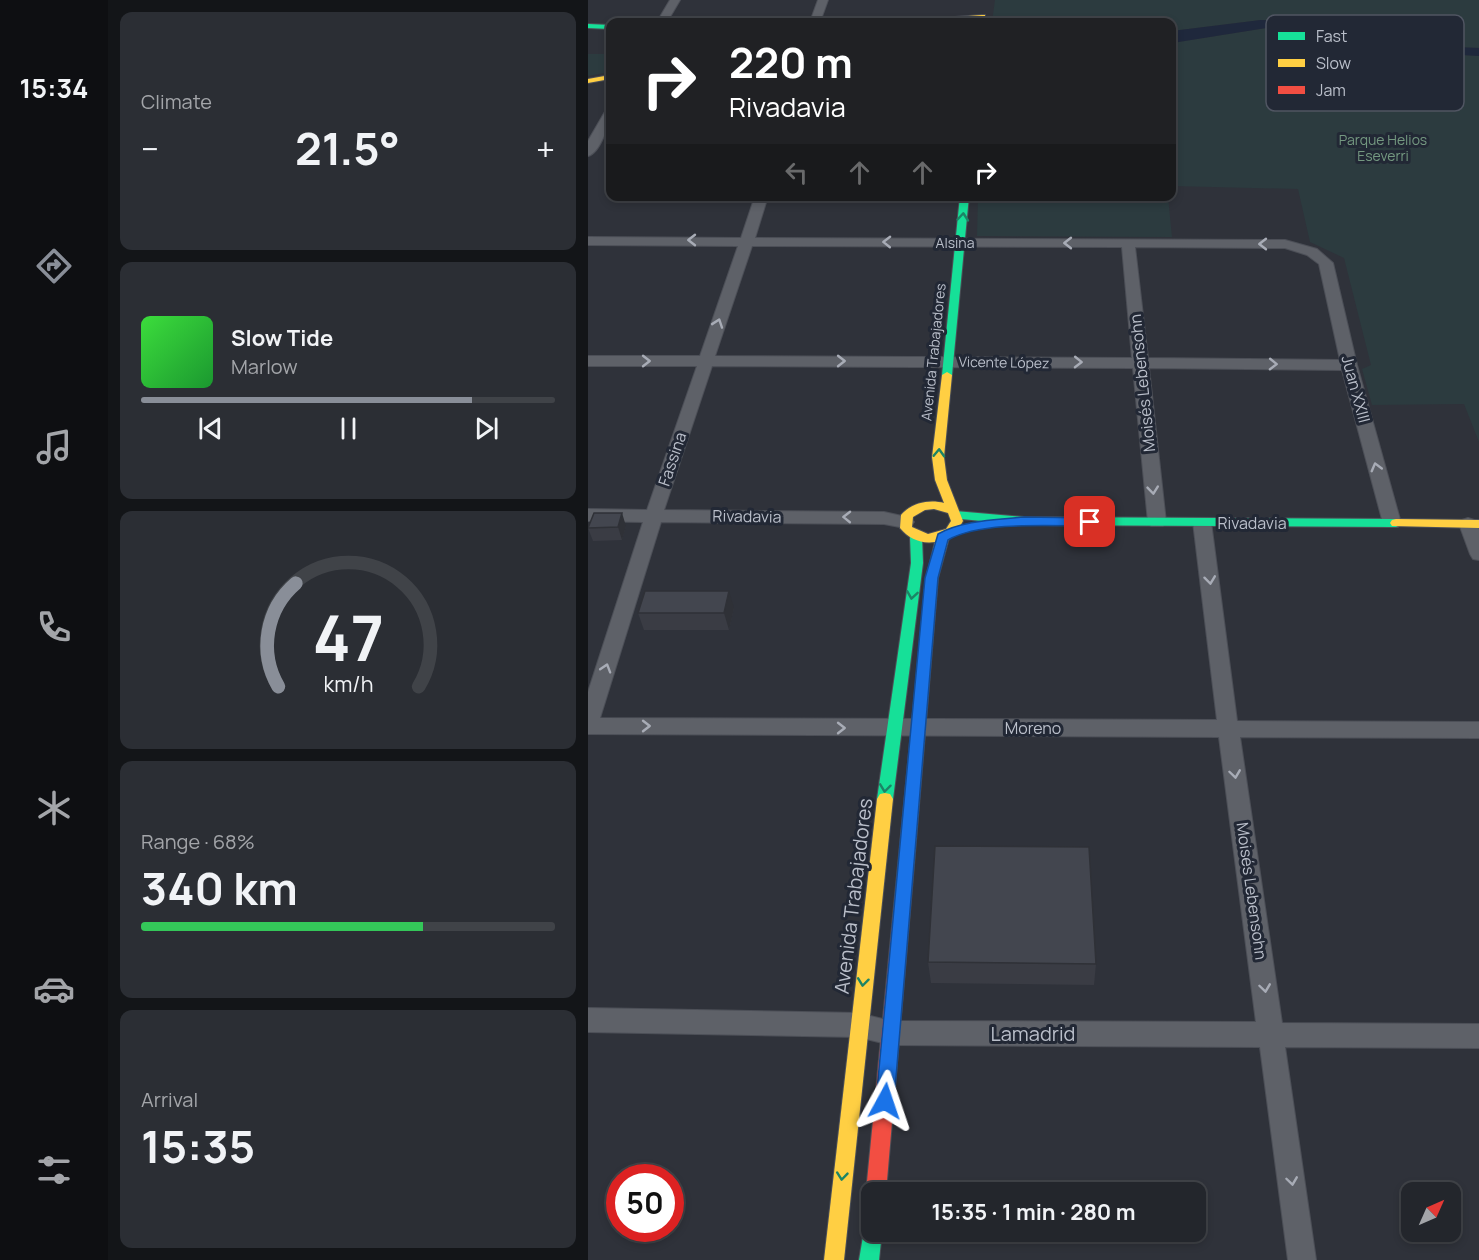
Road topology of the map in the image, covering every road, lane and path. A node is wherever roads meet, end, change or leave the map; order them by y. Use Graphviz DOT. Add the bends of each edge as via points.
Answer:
graph roads {
  1 [pos="675,0"];
  2 [pos="823,0"];
  3 [pos="973,0"];
  4 [pos="984,0"];
  5 [pos="664,18"];
  6 [pos="816,18"];
  7 [pos="976,18"];
  8 [pos="977,18"];
  9 [pos="588,26"];
  10 [pos="606,27"];
  11 [pos="606,78"];
  12 [pos="588,81"];
  13 [pos="606,119"];
  14 [pos="606,145"];
  15 [pos="589,147"];
  16 [pos="760,201"];
  17 [pos="965,201"];
  18 [pos="747,240"];
  19 [pos="588,241"];
  20 [pos="961,243"];
  21 [pos="1128,243"];
  22 [pos="1320,256"];
  23 [pos="706,360"];
  24 [pos="588,361"];
  25 [pos="937,361"];
  26 [pos="1139,363"];
  27 [pos="1349,365"];
  28 [pos="929,407"];
  29 [pos="924,464"];
  30 [pos="919,494"];
  31 [pos="953,512"];
  32 [pos="588,514"];
  33 [pos="654,514"];
  34 [pos="909,516"];
  35 [pos="1024,521"];
  36 [pos="1157,522"];
  37 [pos="1202,522"];
  38 [pos="1392,523"];
  39 [pos="1474,524"];
  40 [pos="947,535"];
  41 [pos="916,537"];
  42 [pos="1479,554"];
  43 [pos="588,725"];
  44 [pos="892,728"];
  45 [pos="919,728"];
  46 [pos="1228,729"];
  47 [pos="1479,730"];
  48 [pos="588,1020"];
  49 [pos="858,1025"];
  50 [pos="891,1033"];
  51 [pos="1272,1034"];
  52 [pos="1479,1036"];
  53 [pos="877,1182"];
  54 [pos="871,1242"];
  55 [pos="834,1260"];
  56 [pos="869,1260"];
  57 [pos="1302,1260"];
  1 -- 5 [label="street"];
  2 -- 6 [label="street"];
  3 -- 7 [label="main road"];
  4 -- 8 [label="main road"];
  9 -- 10 [label="main road"];
  11 -- 12 [label="main road"];
  13 -- 15 [label="street"];
  14 -- 15 [label="street"];
  16 -- 18 [label="street, Fassina"];
  20 -- 17 [label="main road, Avenida Trabajadores, one-way"];
  18 -- 19 [label="street, Alsina, one-way"];
  20 -- 18 [label="street, Alsina, one-way"];
  23 -- 18 [label="street, Fassina, one-way"];
  21 -- 20 [label="street, Alsina, one-way"];
  20 -- 25 [label="main road, Avenida Trabajadores"];
  22 -- 21 [label="street, Alsina, one-way" via="1285,244"];
  21 -- 26 [label="street, Moisés Lebensohn"];
  22 -- 27 [label="street, Juan XXIII" via="1326,263"];
  24 -- 23 [label="street, Vicente López, one-way"];
  23 -- 25 [label="street, Vicente López, one-way"];
  23 -- 33 [label="street, Fassina"];
  25 -- 26 [label="street, Vicente López, one-way"];
  31 -- 25 [label="main road, Avenida Trabajadores, one-way" via="941,480 938,457"];
  26 -- 27 [label="street, Vicente López, one-way"];
  26 -- 36 [label="street, Moisés Lebensohn, one-way"];
  38 -- 27 [label="street, Juan XXIII, one-way"];
  28 -- 29 [label="main road, Avenida Trabajadores"];
  30 -- 34 [label="main road"];
  31 -- 34 [label="main road" via="928,504"];
  31 -- 35 [label="main road, Rivadavia"];
  31 -- 40 [label="main road" via="956,527"];
  32 -- 33 [label="street, Rivadavia"];
  34 -- 33 [label="street, Rivadavia, one-way"];
  43 -- 33 [label="street, Fassina, one-way"];
  34 -- 41 [label="main road" via="906,528"];
  35 -- 36 [label="main road, Rivadavia"];
  35 -- 40 [label="main road, Rivadavia"];
  36 -- 37 [label="main road, Rivadavia"];
  37 -- 38 [label="main road, Rivadavia"];
  37 -- 46 [label="street, Moisés Lebensohn, one-way"];
  38 -- 39 [label="main road, Rivadavia"];
  39 -- 42 [label="street"];
  40 -- 41 [label="main road"];
  40 -- 45 [label="main road" via="932,578"];
  41 -- 44 [label="main road, Avenida Trabajadores, one-way" via="917,563"];
  43 -- 44 [label="street, Moreno, one-way"];
  44 -- 45 [label="street, Moreno"];
  44 -- 49 [label="main road, Avenida Trabajadores, one-way"];
  45 -- 46 [label="street, Moreno"];
  45 -- 50 [label="main road"];
  46 -- 47 [label="street, Moreno"];
  46 -- 51 [label="street, Moisés Lebensohn, one-way"];
  48 -- 49 [label="street, Lamadrid"];
  49 -- 50 [label="street, Lamadrid"];
  49 -- 55 [label="main road, Avenida Trabajadores, one-way"];
  50 -- 51 [label="street, Lamadrid"];
  50 -- 53 [label="main road"];
  51 -- 52 [label="street, Lamadrid"];
  51 -- 57 [label="street, Moisés Lebensohn, one-way"];
  54 -- 56 [label="main road"];
}
